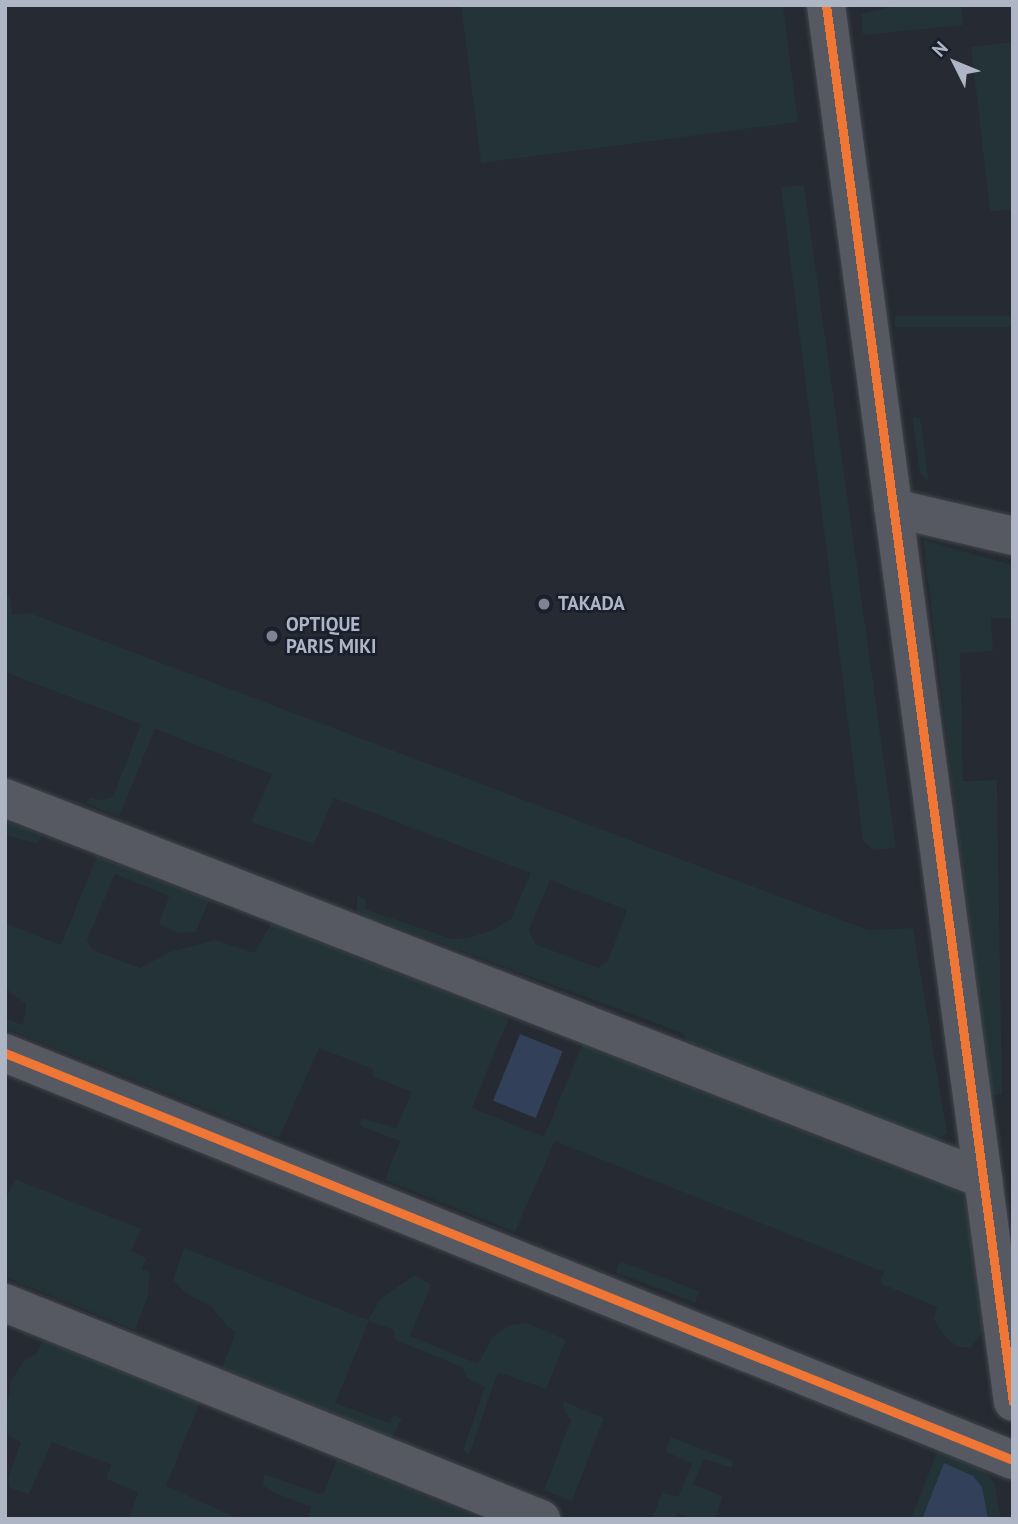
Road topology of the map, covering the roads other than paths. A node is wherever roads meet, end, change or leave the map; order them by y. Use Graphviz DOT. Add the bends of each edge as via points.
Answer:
graph roads {
  1 [pos="826,5"];
  2 [pos="893,508"];
  3 [pos="1013,536"];
  4 [pos="5,798"];
  5 [pos="5,1053"];
  6 [pos="983,1179"];
  7 [pos="5,1303"];
  8 [pos="1013,1402"];
  9 [pos="1013,1460"];
  10 [pos="541,1519"];
  1 -- 2 [label="street"];
  2 -- 3 [label="street"];
  2 -- 6 [label="street"];
  4 -- 6 [label="street"];
  5 -- 9 [label="street"];
  6 -- 8 [label="street"];
  7 -- 10 [label="street"];
}
